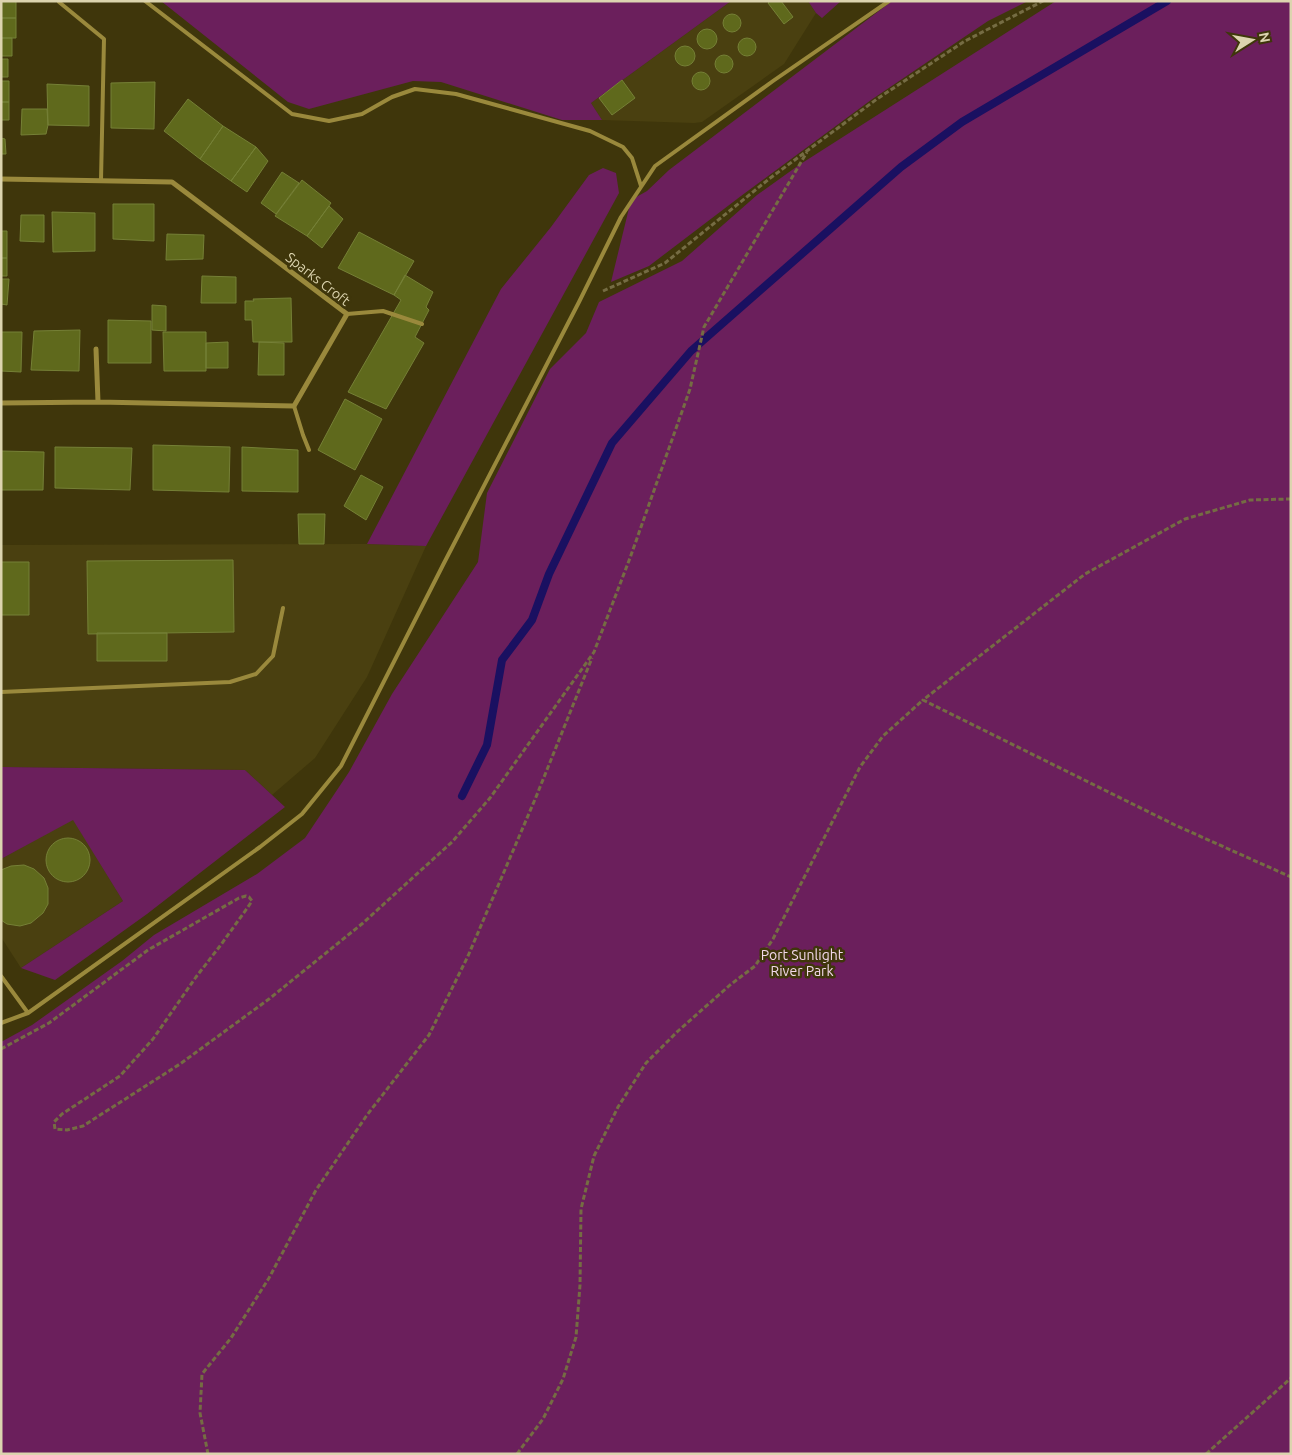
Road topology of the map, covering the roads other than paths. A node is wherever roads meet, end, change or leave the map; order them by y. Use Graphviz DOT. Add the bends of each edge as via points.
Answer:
graph roads {
  1 [pos="145,1"];
  2 [pos="889,1"];
  3 [pos="59,2"];
  4 [pos="1,179"];
  5 [pos="101,180"];
  6 [pos="641,186"];
  7 [pos="347,314"];
  8 [pos="422,324"];
  9 [pos="96,350"];
  10 [pos="98,402"];
  11 [pos="1,403"];
  12 [pos="294,406"];
  13 [pos="309,450"];
  14 [pos="283,608"];
  15 [pos="1,692"];
  16 [pos="1,976"];
  17 [pos="28,1013"];
  18 [pos="1,1023"];
  1 -- 6 [label="lane" via="292,114 329,121 362,114 392,97 415,89 456,94 590,131 623,147 632,158"];
  2 -- 6 [label="lane" via="655,166"];
  3 -- 5 [label="lane" via="104,40"];
  4 -- 5 [label="street, Sparks Croft"];
  5 -- 7 [label="street, Sparks Croft" via="172,182"];
  6 -- 17 [label="lane" via="622,217 342,766 302,814"];
  7 -- 8 [label="lane" via="383,311"];
  7 -- 12 [label="street, Sparks Croft"];
  9 -- 10 [label="street"];
  10 -- 11 [label="street"];
  10 -- 12 [label="street"];
  12 -- 13 [label="lane"];
  14 -- 15 [label="lane" via="273,656 256,674 230,682"];
  16 -- 17 [label="lane"];
  17 -- 18 [label="lane"];
}
